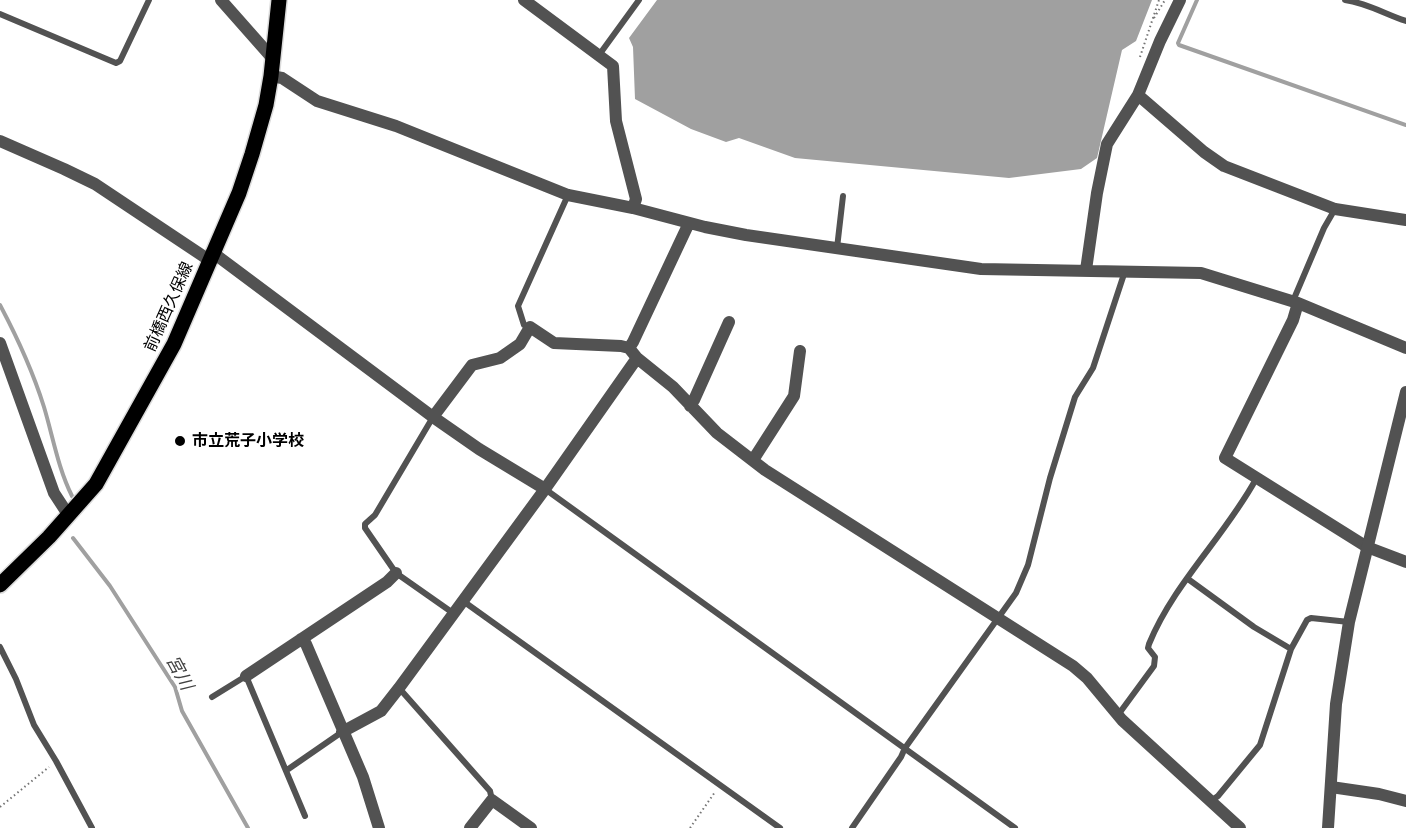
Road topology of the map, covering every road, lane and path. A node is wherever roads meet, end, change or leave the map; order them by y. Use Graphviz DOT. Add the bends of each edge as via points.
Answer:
graph roads {
  1 [pos="149,0"];
  2 [pos="221,0"];
  3 [pos="279,0"];
  4 [pos="524,0"];
  5 [pos="639,0"];
  6 [pos="1159,0"];
  7 [pos="1165,0"];
  8 [pos="1180,0"];
  9 [pos="1345,0"];
  10 [pos="0,14"];
  11 [pos="1406,21"];
  12 [pos="1151,23"];
  13 [pos="598,55"];
  14 [pos="1140,56"];
  15 [pos="274,60"];
  16 [pos="272,76"];
  17 [pos="1138,95"];
  18 [pos="0,141"];
  19 [pos="568,195"];
  20 [pos="843,196"];
  21 [pos="633,208"];
  22 [pos="1335,209"];
  23 [pos="1406,220"];
  24 [pos="689,223"];
  25 [pos="837,248"];
  26 [pos="211,256"];
  27 [pos="1086,270"];
  28 [pos="1125,271"];
  29 [pos="1295,302"];
  30 [pos="729,322"];
  31 [pos="530,327"];
  32 [pos="0,343"];
  33 [pos="629,348"];
  34 [pos="1406,348"];
  35 [pos="800,351"];
  36 [pos="637,358"];
  37 [pos="1406,392"];
  38 [pos="690,406"];
  39 [pos="433,417"];
  40 [pos="753,460"];
  41 [pos="1256,479"];
  42 [pos="545,489"];
  43 [pos="69,516"];
  44 [pos="1367,547"];
  45 [pos="1406,562"];
  46 [pos="396,573"];
  47 [pos="1188,579"];
  48 [pos="0,585"];
  49 [pos="462,601"];
  50 [pos="453,612"];
  51 [pos="999,619"];
  52 [pos="1349,622"];
  53 [pos="301,639"];
  54 [pos="0,647"];
  55 [pos="1291,649"];
  56 [pos="246,676"];
  57 [pos="399,688"];
  58 [pos="212,697"];
  59 [pos="1118,715"];
  60 [pos="342,732"];
  61 [pos="905,748"];
  62 [pos="56,761"];
  63 [pos="287,770"];
  64 [pos="720,785"];
  65 [pos="1331,787"];
  66 [pos="492,800"];
  67 [pos="1211,801"];
  68 [pos="1406,801"];
  69 [pos="0,807"];
  70 [pos="305,816"];
  71 [pos="92,828"];
  72 [pos="379,828"];
  73 [pos="470,828"];
  74 [pos="531,828"];
  75 [pos="690,828"];
  76 [pos="780,828"];
  77 [pos="852,828"];
  78 [pos="1015,828"];
  79 [pos="1240,828"];
  80 [pos="1328,828"];
  1 -- 10 [label="lane" via="116,63"];
  2 -- 15 [label="street"];
  3 -- 15 [label="main road, 前橋西久保線"];
  4 -- 13 [label="street"];
  5 -- 13 [label="lane"];
  6 -- 12 [label="path"];
  7 -- 12 [label="path"];
  8 -- 17 [label="street"];
  9 -- 11 [label="lane" via="1362,2"];
  12 -- 14 [label="path"];
  13 -- 21 [label="street" via="613,66 614,111 636,199"];
  15 -- 16 [label="main road, 前橋西久保線"];
  16 -- 19 [label="street" via="282,78 317,101 405,129"];
  16 -- 26 [label="main road, 前橋西久保線" via="239,193"];
  17 -- 22 [label="street" via="1224,166"];
  17 -- 27 [label="street" via="1107,144 1102,160"];
  18 -- 26 [label="street" via="95,184"];
  19 -- 21 [label="street"];
  19 -- 31 [label="lane" via="518,306 524,325"];
  20 -- 25 [label="lane"];
  21 -- 24 [label="street"];
  22 -- 23 [label="street"];
  22 -- 29 [label="lane"];
  24 -- 25 [label="street"];
  24 -- 33 [label="street"];
  25 -- 27 [label="street" via="981,269"];
  26 -- 39 [label="street"];
  26 -- 43 [label="main road, 前橋西久保線" via="174,344 96,484"];
  27 -- 28 [label="street"];
  28 -- 29 [label="street" via="1201,273"];
  28 -- 51 [label="lane" via="1093,368 1075,397 1028,565"];
  29 -- 34 [label="street"];
  29 -- 41 [label="street" via="1293,320 1225,458"];
  30 -- 38 [label="street"];
  31 -- 33 [label="street" via="554,343"];
  31 -- 39 [label="street" via="520,344 500,358 472,365"];
  32 -- 43 [label="street" via="54,493"];
  33 -- 36 [label="street"];
  35 -- 40 [label="street" via="794,396"];
  36 -- 38 [label="street"];
  36 -- 42 [label="street"];
  37 -- 44 [label="street"];
  38 -- 40 [label="street"];
  39 -- 42 [label="street"];
  39 -- 46 [label="lane" via="375,515 365,524"];
  40 -- 51 [label="street"];
  41 -- 44 [label="street"];
  41 -- 47 [label="lane" via="1242,505"];
  42 -- 49 [label="street"];
  42 -- 61 [label="lane"];
  43 -- 48 [label="main road, 前橋西久保線"];
  44 -- 45 [label="street"];
  44 -- 52 [label="street"];
  46 -- 50 [label="lane"];
  46 -- 53 [label="street"];
  47 -- 55 [label="lane"];
  47 -- 59 [label="lane" via="1167,608 1149,644 1154,666"];
  49 -- 50 [label="street"];
  49 -- 64 [label="lane"];
  50 -- 57 [label="street"];
  51 -- 59 [label="street" via="1073,666"];
  51 -- 61 [label="lane"];
  52 -- 55 [label="lane" via="1311,618"];
  52 -- 65 [label="street" via="1336,704"];
  53 -- 56 [label="street"];
  53 -- 60 [label="street"];
  54 -- 62 [label="lane" via="34,724"];
  55 -- 67 [label="lane" via="1260,745"];
  56 -- 58 [label="lane"];
  56 -- 63 [label="lane"];
  57 -- 60 [label="street" via="381,711"];
  57 -- 66 [label="lane" via="490,791"];
  59 -- 67 [label="street"];
  60 -- 63 [label="lane"];
  60 -- 72 [label="street" via="363,777"];
  61 -- 77 [label="lane"];
  61 -- 78 [label="lane"];
  62 -- 69 [label="path"];
  62 -- 71 [label="lane"];
  63 -- 70 [label="lane"];
  64 -- 75 [label="path"];
  64 -- 76 [label="lane"];
  65 -- 68 [label="street"];
  65 -- 80 [label="street"];
  66 -- 73 [label="street"];
  66 -- 74 [label="street"];
  67 -- 79 [label="street"];
}
